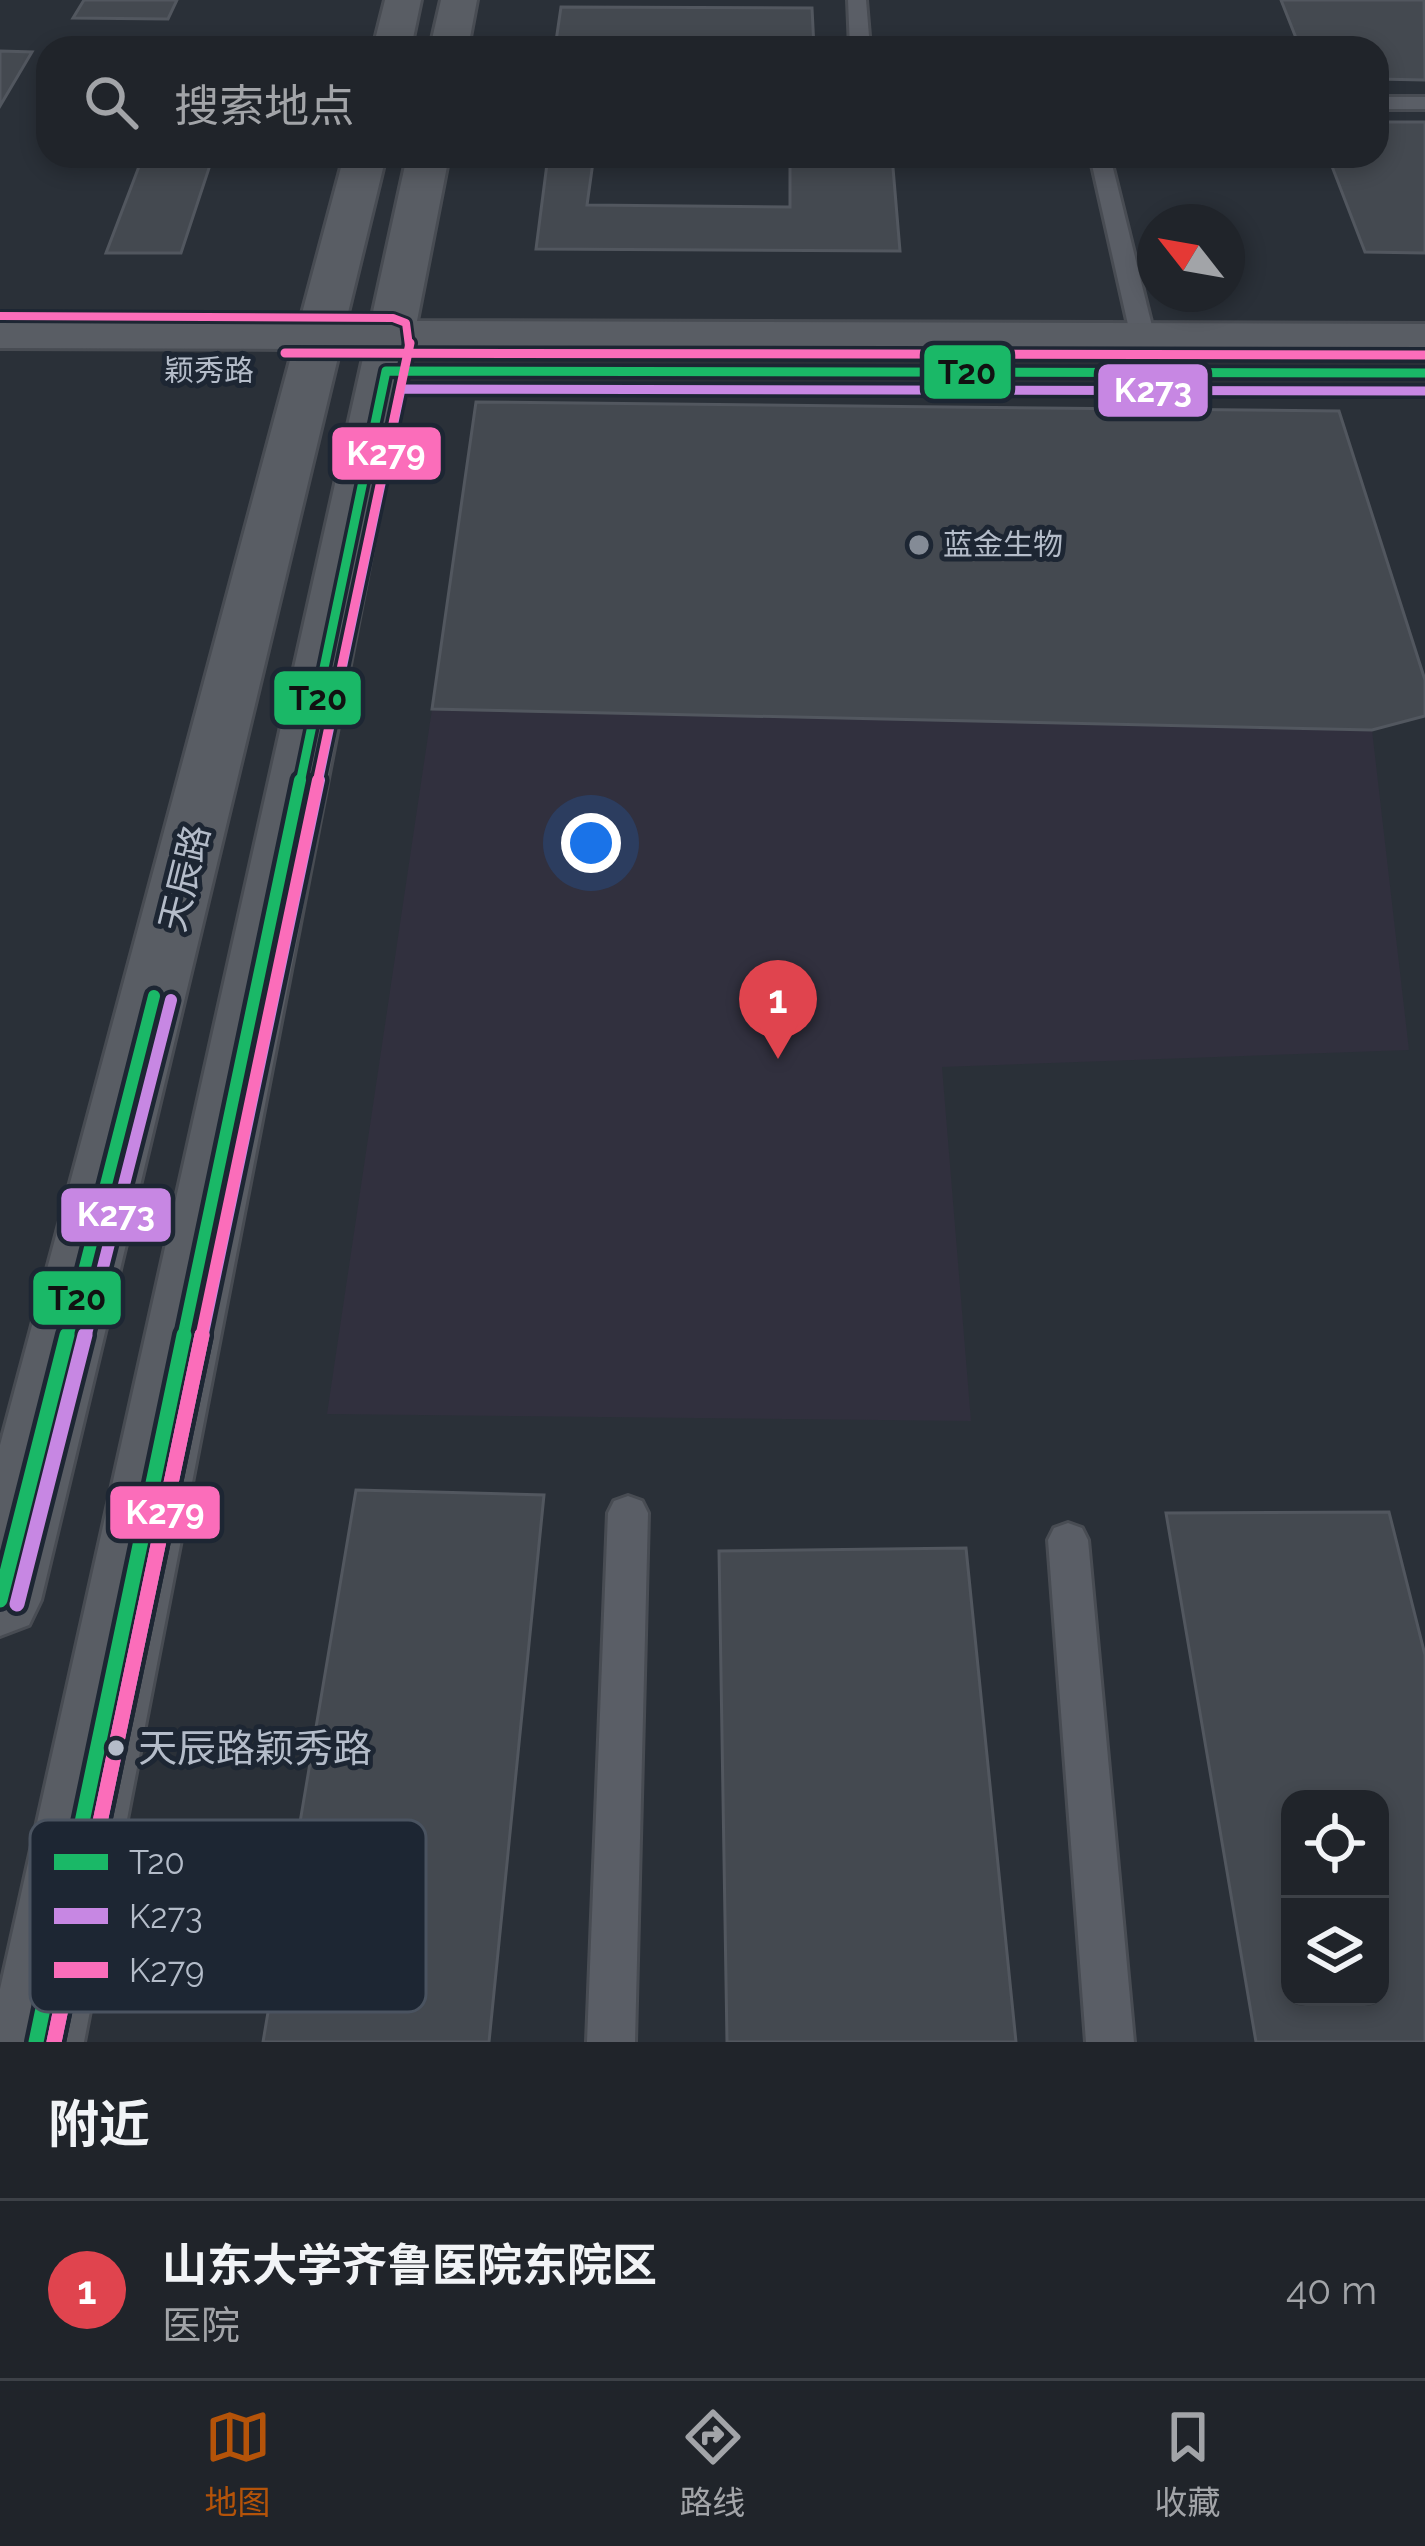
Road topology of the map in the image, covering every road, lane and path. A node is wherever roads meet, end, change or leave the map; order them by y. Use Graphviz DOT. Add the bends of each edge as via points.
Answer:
graph roads {
  1 [pos="403,0"];
  2 [pos="458,0"];
  3 [pos="856,0"];
  4 [pos="395,36"];
  5 [pos="451,36"];
  6 [pos="859,36"];
  7 [pos="1389,103"];
  8 [pos="1425,103"];
  9 [pos="362,168"];
  10 [pos="426,168"];
  11 [pos="1103,168"];
  12 [pos="0,334"];
  13 [pos="1143,338"];
  14 [pos="1425,338"];
  15 [pos="317,353"];
  16 [pos="390,353"];
  17 [pos="0,370"];
  18 [pos="1425,373"];
  19 [pos="628,1513"];
  20 [pos="1068,1540"];
  21 [pos="0,1600"];
  22 [pos="83,1820"];
  23 [pos="42,2012"];
  24 [pos="36,2042"];
  25 [pos="610,2042"];
  26 [pos="1111,2042"];
  1 -- 4 [label="main road"];
  2 -- 5 [label="main road"];
  3 -- 6 [label="lane"];
  7 -- 8 [label="lane"];
  9 -- 15 [label="main road, 天辰路"];
  10 -- 16 [label="main road"];
  11 -- 13 [label="lane"];
  12 -- 15 [label="main road, 颖秀路"];
  13 -- 14 [label="main road, 颖秀路"];
  13 -- 16 [label="main road, 颖秀路"];
  15 -- 16 [label="main road, 颖秀路"];
  15 -- 17 [label="main road, 颖秀路"];
  15 -- 21 [label="main road, 天辰路"];
  16 -- 18 [label="main road, 颖秀路"];
  16 -- 22 [label="main road"];
  19 -- 25 [label="lane"];
  20 -- 26 [label="lane"];
  23 -- 24 [label="main road"];
}
